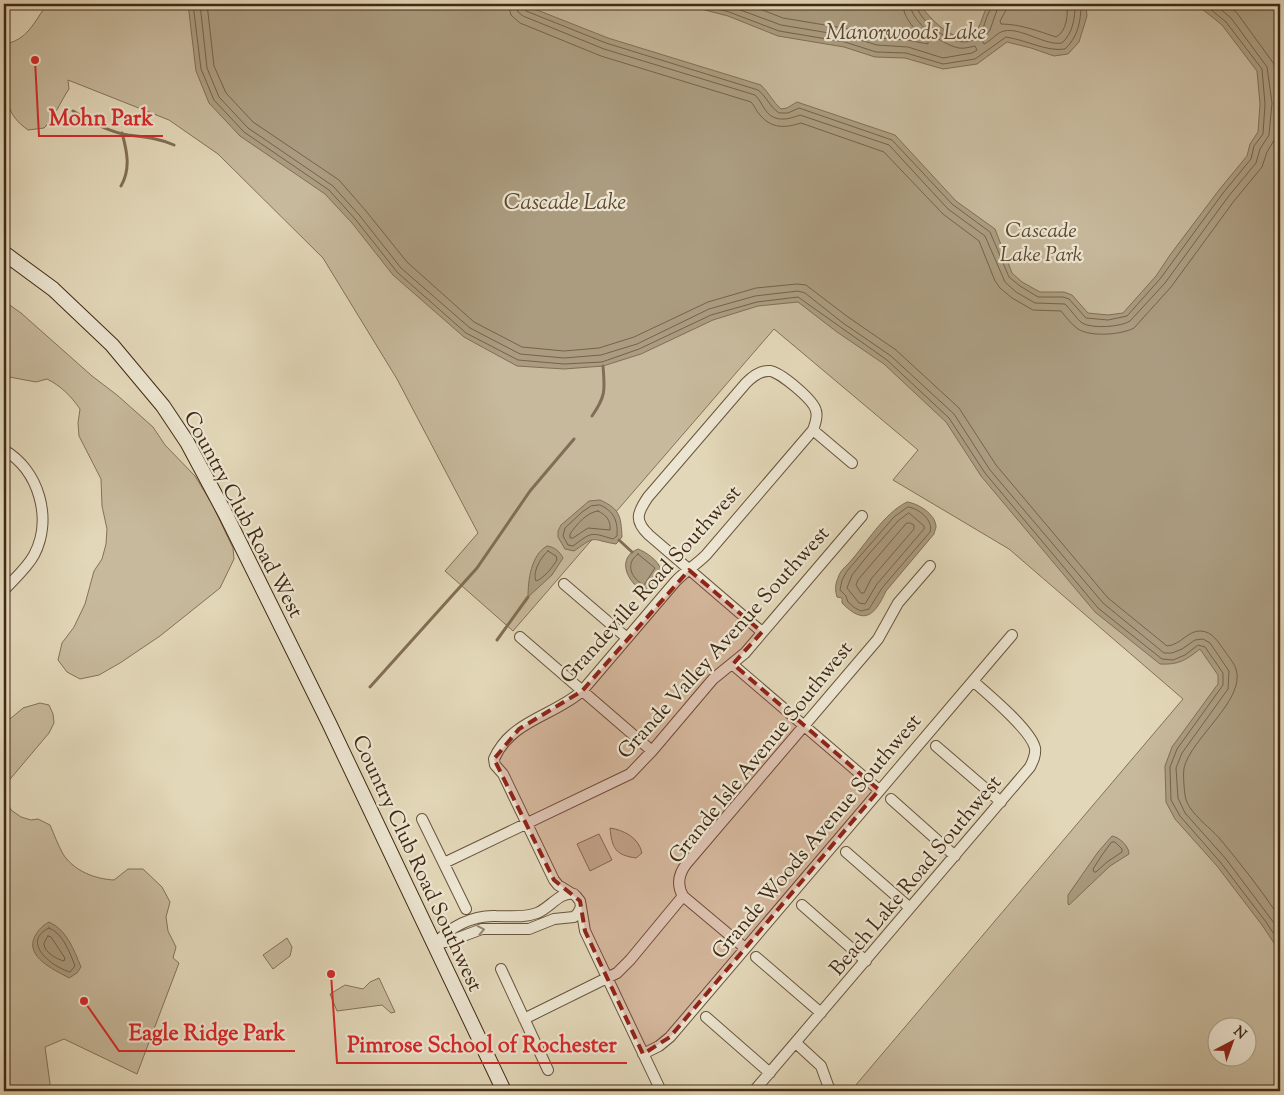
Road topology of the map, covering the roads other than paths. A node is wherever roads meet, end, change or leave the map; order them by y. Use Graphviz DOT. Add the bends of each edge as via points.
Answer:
graph roads {
  1 [pos="4,253"];
  2 [pos="813,430"];
  3 [pos="4,450"];
  4 [pos="852,463"];
  5 [pos="862,516"];
  6 [pos="930,566"];
  7 [pos="689,570"];
  8 [pos="564,584"];
  9 [pos="4,590"];
  10 [pos="762,632"];
  11 [pos="1012,635"];
  12 [pos="520,637"];
  13 [pos="627,638"];
  14 [pos="295,653"];
  15 [pos="732,664"];
  16 [pos="973,681"];
  17 [pos="582,690"];
  18 [pos="804,726"];
  19 [pos="936,746"];
  20 [pos="652,751"];
  21 [pos="879,790"];
  22 [pos="891,800"];
  23 [pos="1001,802"];
  24 [pos="422,819"];
  25 [pos="527,824"];
  26 [pos="846,852"];
  27 [pos="955,856"];
  28 [pos="444,863"];
  29 [pos="554,880"];
  30 [pos="574,894"];
  31 [pos="683,896"];
  32 [pos="558,899"];
  33 [pos="802,905"];
  34 [pos="581,907"];
  35 [pos="910,908"];
  36 [pos="466,909"];
  37 [pos="506,916"];
  38 [pos="568,918"];
  39 [pos="506,930"];
  40 [pos="585,931"];
  41 [pos="435,944"];
  42 [pos="745,948"];
  43 [pos="756,957"];
  44 [pos="866,961"];
  45 [pos="501,969"];
  46 [pos="608,978"];
  47 [pos="821,1014"];
  48 [pos="706,1017"];
  49 [pos="524,1019"];
  50 [pos="796,1043"];
  51 [pos="643,1054"];
  52 [pos="548,1070"];
  53 [pos="770,1073"];
  54 [pos="504,1091"];
  55 [pos="661,1091"];
  56 [pos="754,1091"];
  57 [pos="830,1091"];
  1 -- 14 [label="main road, Country Club Road West" via="54,289 92,324 163,406 199,462"];
  2 -- 4 [label="street"];
  2 -- 7 [label="street, Grandeville Road Southwest" via="706,556"];
  2 -- 7 [label="street" via="817,417 815,406 776,372 763,371 746,383 648,498 639,514 644,530"];
  3 -- 9 [label="street" via="28,473 40,499 43,520 34,554"];
  5 -- 10 [label="street, Grande Valley Avenue Southwest"];
  6 -- 18 [label="street, Grande Isle Avenue Southwest" via="896,606 878,639"];
  7 -- 10 [label="street"];
  7 -- 13 [label="street, Grandeville Road Southwest"];
  8 -- 13 [label="street"];
  10 -- 15 [label="street, Grande Valley Avenue Southwest"];
  11 -- 16 [label="street, Grande Woods Avenue Southwest"];
  12 -- 17 [label="street"];
  13 -- 17 [label="street, Grandeville Road Southwest"];
  14 -- 41 [label="main road, Country Club Road Southwest"];
  15 -- 18 [label="street"];
  15 -- 20 [label="street, Grande Valley Avenue Southwest" via="713,678"];
  16 -- 21 [label="street, Grande Woods Avenue Southwest"];
  16 -- 23 [label="street, Beach Lake Road Southwest" via="1026,732 1035,748 1030,767"];
  17 -- 20 [label="street"];
  17 -- 25 [label="street, Grandeville Road Southwest" via="519,729 494,759"];
  18 -- 21 [label="street"];
  18 -- 31 [label="street, Grande Isle Avenue Southwest" via="684,867 679,885"];
  19 -- 23 [label="street"];
  20 -- 25 [label="street, Grande Valley Avenue Southwest" via="627,776"];
  21 -- 42 [label="street, Grande Woods Avenue Southwest"];
  22 -- 27 [label="street"];
  23 -- 27 [label="street, Beach Lake Road Southwest"];
  24 -- 28 [label="street"];
  25 -- 28 [label="street, Grande Valley Avenue Southwest"];
  25 -- 29 [label="street, Grandeville Road Southwest"];
  26 -- 35 [label="street"];
  27 -- 35 [label="street, Beach Lake Road Southwest"];
  28 -- 36 [label="street"];
  29 -- 30 [label="street, Grandeville Road Southwest" via="558,886"];
  29 -- 32 [label="street, Grandeville Road Southwest"];
  30 -- 32 [label="street" via="564,894"];
  30 -- 34 [label="street, Grandeville Road Southwest"];
  31 -- 42 [label="street"];
  31 -- 46 [label="street, Grande Isle Avenue Southwest" via="630,960"];
  32 -- 37 [label="street" via="537,913"];
  32 -- 38 [label="street, Grandeville Road Southwest" via="556,907 559,913"];
  33 -- 44 [label="street"];
  34 -- 38 [label="street" via="576,915"];
  34 -- 40 [label="street, Grandeville Road Southwest"];
  35 -- 44 [label="street, Beach Lake Road Southwest"];
  37 -- 39 [label="street"];
  37 -- 41 [label="street" via="468,921 446,932"];
  38 -- 39 [label="street" via="529,929"];
  38 -- 40 [label="street, Grandeville Road Southwest"];
  41 -- 39 [label="street, one-way" via="482,930"];
  40 -- 46 [label="street, Grandeville Road Southwest"];
  41 -- 54 [label="main road, Country Club Road Southwest"];
  42 -- 51 [label="street, Grande Woods Avenue Southwest" via="670,1037"];
  43 -- 47 [label="street"];
  44 -- 47 [label="street, Beach Lake Road Southwest"];
  45 -- 49 [label="street"];
  46 -- 49 [label="street, Grande Isle Avenue Southwest"];
  46 -- 51 [label="street, Grandeville Road Southwest"];
  47 -- 50 [label="street, Beach Lake Road Southwest"];
  48 -- 53 [label="street"];
  49 -- 52 [label="street"];
  50 -- 53 [label="street, Beach Lake Road Southwest"];
  50 -- 57 [label="street" via="821,1066"];
  51 -- 55 [label="street, Grandeville Road Southwest"];
  53 -- 56 [label="street, Beach Lake Road Southwest"];
}
